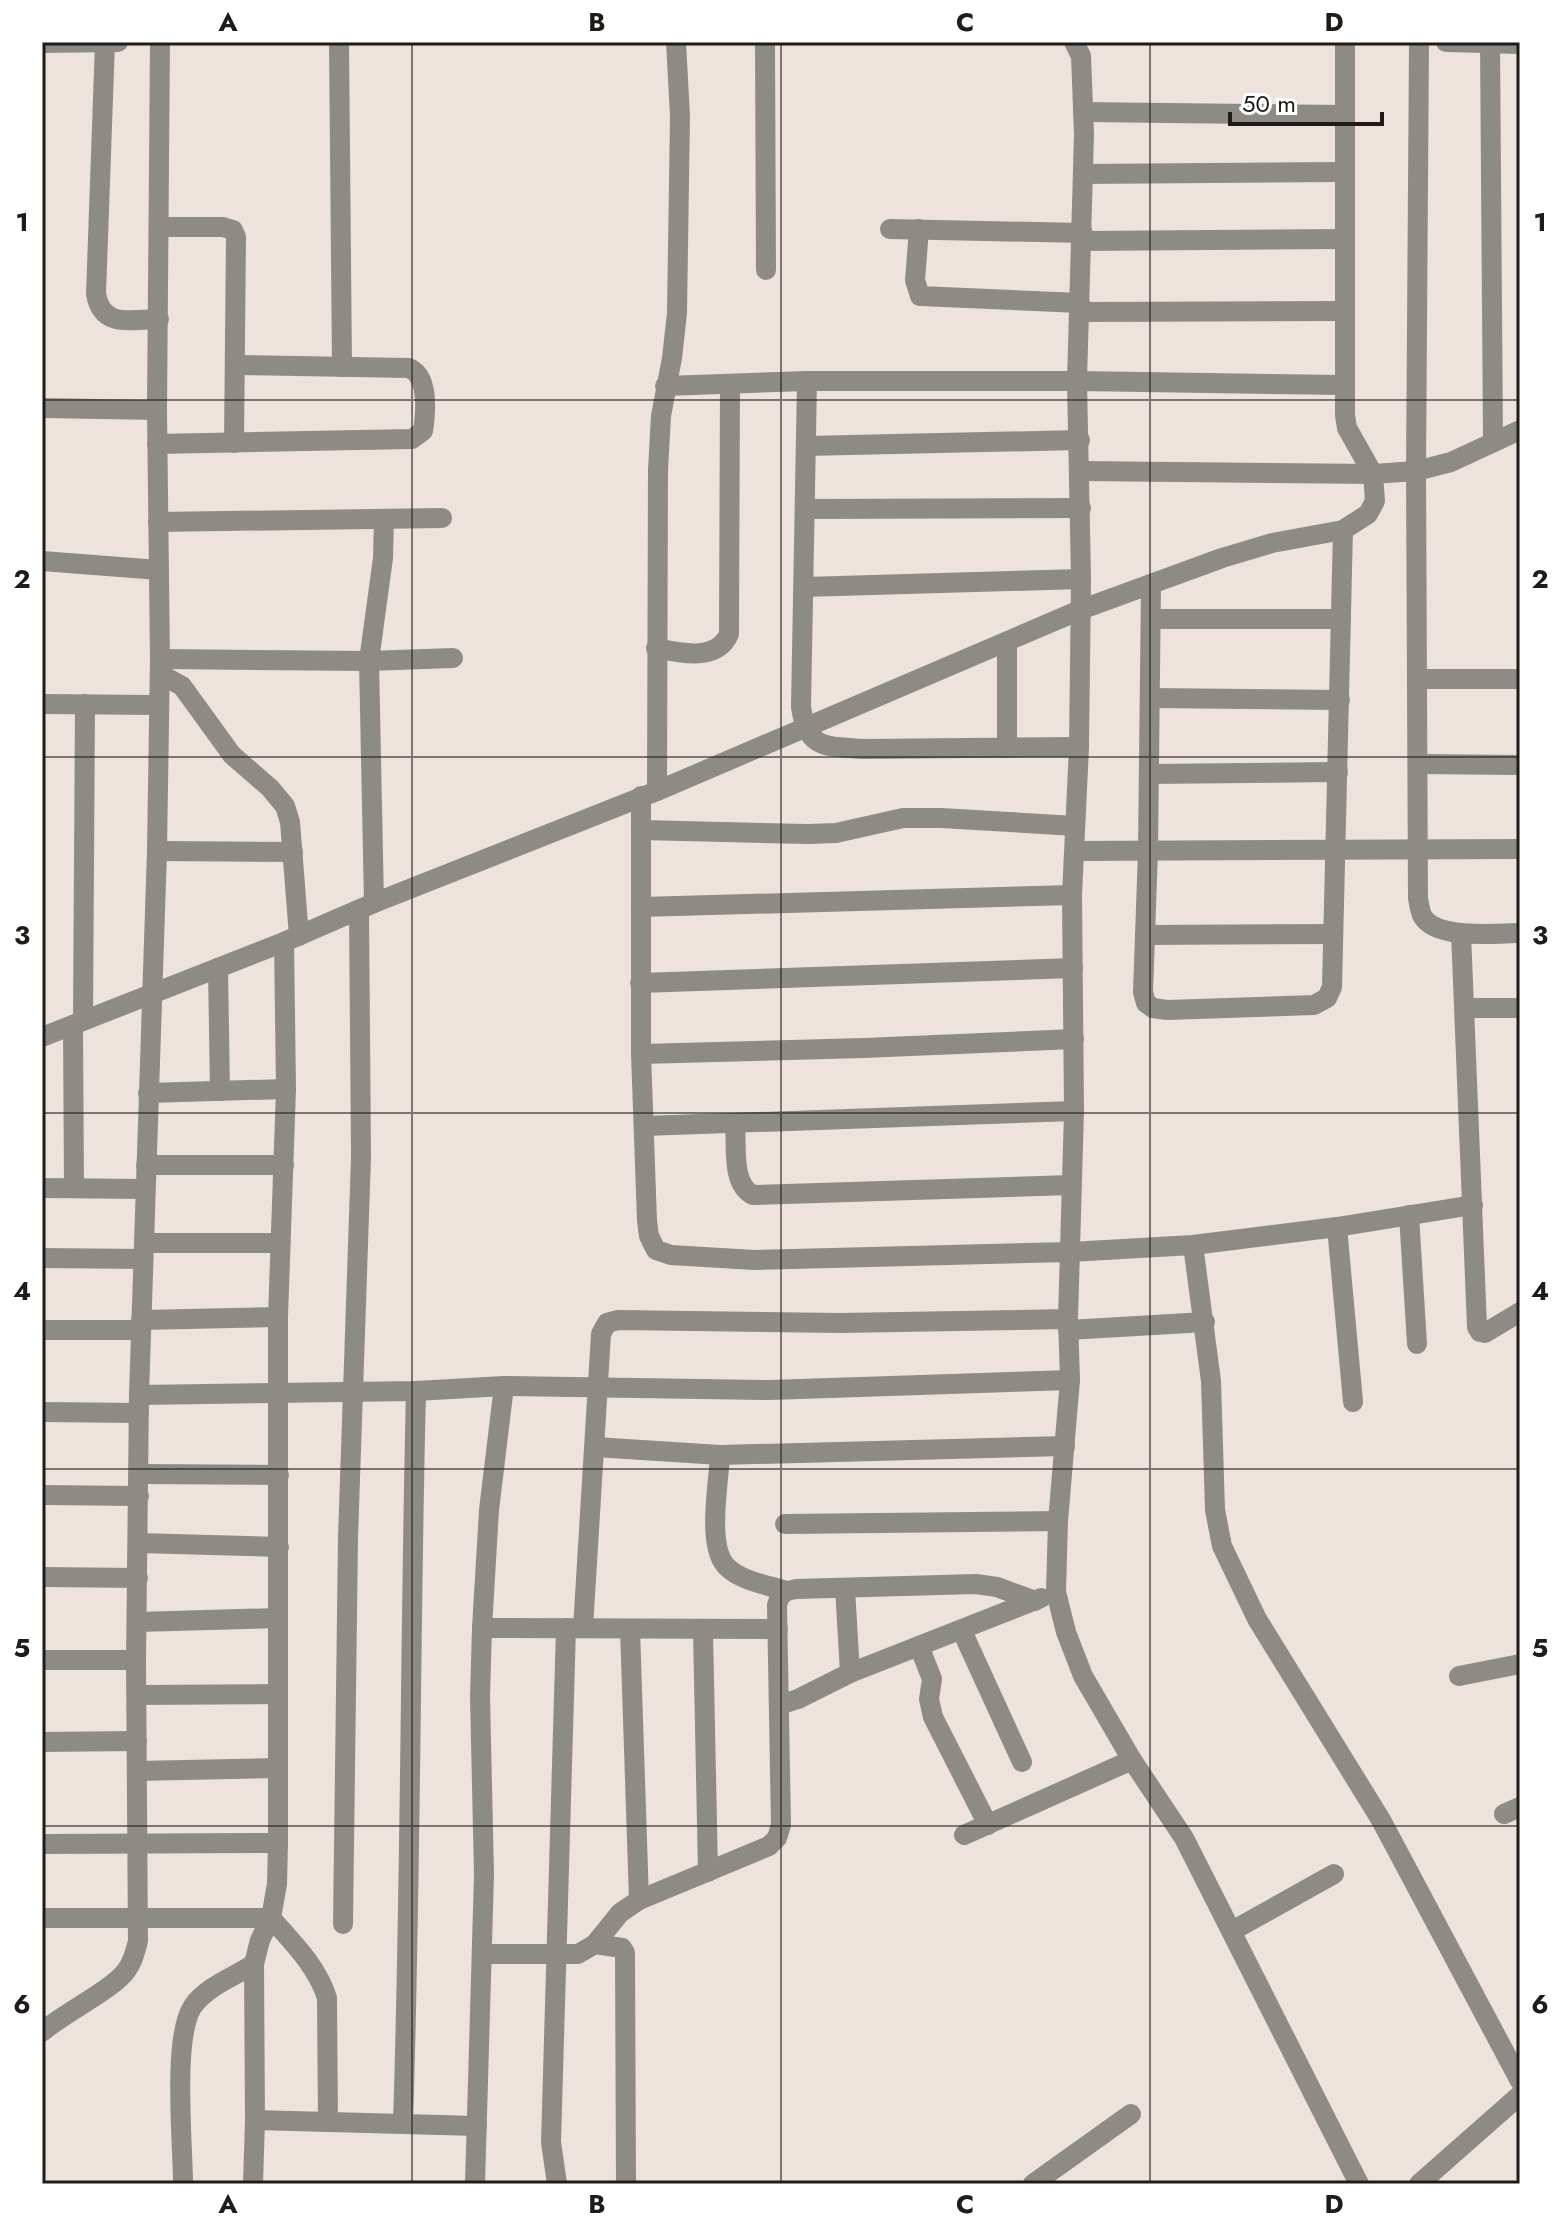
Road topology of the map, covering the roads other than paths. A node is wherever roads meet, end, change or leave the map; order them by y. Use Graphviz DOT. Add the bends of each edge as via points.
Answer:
graph roads {
  1 [pos="105,42"];
  2 [pos="118,42"];
  3 [pos="160,42"];
  4 [pos="339,42"];
  5 [pos="676,42"];
  6 [pos="765,42"];
  7 [pos="1075,42"];
  8 [pos="1081,42"];
  9 [pos="1345,42"];
  10 [pos="1419,42"];
  11 [pos="1446,42"];
  12 [pos="42,43"];
  13 [pos="1490,43"];
  14 [pos="1520,44"];
  15 [pos="1083,112"];
  16 [pos="1345,115"];
  17 [pos="1345,172"];
  18 [pos="1083,174"];
  19 [pos="160,227"];
  20 [pos="890,229"];
  21 [pos="919,229"];
  22 [pos="1083,237"];
  23 [pos="1345,239"];
  24 [pos="766,270"];
  25 [pos="1080,308"];
  26 [pos="1345,311"];
  27 [pos="159,319"];
  28 [pos="236,365"];
  29 [pos="342,367"];
  30 [pos="807,381"];
  31 [pos="1077,381"];
  32 [pos="730,384"];
  33 [pos="1345,385"];
  34 [pos="665,386"];
  35 [pos="42,408"];
  36 [pos="157,410"];
  37 [pos="1520,430"];
  38 [pos="1080,440"];
  39 [pos="1493,440"];
  40 [pos="234,443"];
  41 [pos="157,444"];
  42 [pos="806,446"];
  43 [pos="1080,471"];
  44 [pos="1416,471"];
  45 [pos="1373,474"];
  46 [pos="1081,508"];
  47 [pos="805,509"];
  48 [pos="442,518"];
  49 [pos="384,519"];
  50 [pos="158,522"];
  51 [pos="1343,530"];
  52 [pos="42,561"];
  53 [pos="159,570"];
  54 [pos="1081,579"];
  55 [pos="1151,585"];
  56 [pos="804,587"];
  57 [pos="1080,610"];
  58 [pos="1151,619"];
  59 [pos="1341,619"];
  60 [pos="1007,642"];
  61 [pos="656,648"];
  62 [pos="453,658"];
  63 [pos="369,661"];
  64 [pos="160,666"];
  65 [pos="1417,679"];
  66 [pos="1520,679"];
  67 [pos="1150,698"];
  68 [pos="1340,700"];
  69 [pos="42,704"];
  70 [pos="85,704"];
  71 [pos="158,705"];
  72 [pos="804,728"];
  73 [pos="1079,747"];
  74 [pos="1007,748"];
  75 [pos="1418,764"];
  76 [pos="1520,765"];
  77 [pos="1338,772"];
  78 [pos="1149,774"];
  79 [pos="649,794"];
  80 [pos="1075,826"];
  81 [pos="641,830"];
  82 [pos="1419,849"];
  83 [pos="1520,849"];
  84 [pos="157,851"];
  85 [pos="1075,851"];
  86 [pos="1148,851"];
  87 [pos="293,852"];
  88 [pos="1334,852"];
  89 [pos="1072,895"];
  90 [pos="367,906"];
  91 [pos="641,907"];
  92 [pos="1461,933"];
  93 [pos="1520,933"];
  94 [pos="1331,934"];
  95 [pos="1145,935"];
  96 [pos="292,939"];
  97 [pos="218,968"];
  98 [pos="1073,968"];
  99 [pos="640,983"];
  100 [pos="151,994"];
  101 [pos="1465,1008"];
  102 [pos="1520,1008"];
  103 [pos="78,1023"];
  104 [pos="42,1037"];
  105 [pos="1074,1039"];
  106 [pos="641,1054"];
  107 [pos="286,1089"];
  108 [pos="220,1091"];
  109 [pos="148,1093"];
  110 [pos="1074,1111"];
  111 [pos="735,1124"];
  112 [pos="644,1126"];
  113 [pos="146,1165"];
  114 [pos="284,1165"];
  115 [pos="1071,1185"];
  116 [pos="42,1188"];
  117 [pos="74,1188"];
  118 [pos="145,1189"];
  119 [pos="1473,1205"];
  120 [pos="1409,1215"];
  121 [pos="1337,1227"];
  122 [pos="280,1243"];
  123 [pos="1193,1245"];
  124 [pos="144,1251"];
  125 [pos="1070,1252"];
  126 [pos="42,1258"];
  127 [pos="1520,1312"];
  128 [pos="278,1317"];
  129 [pos="1205,1322"];
  130 [pos="140,1325"];
  131 [pos="1068,1325"];
  132 [pos="42,1330"];
  133 [pos="1417,1344"];
  134 [pos="1070,1380"];
  135 [pos="504,1386"];
  136 [pos="598,1388"];
  137 [pos="416,1391"];
  138 [pos="353,1393"];
  139 [pos="278,1394"];
  140 [pos="1353,1402"];
  141 [pos="139,1404"];
  142 [pos="42,1412"];
  143 [pos="1065,1446"];
  144 [pos="595,1447"];
  145 [pos="720,1455"];
  146 [pos="139,1474"];
  147 [pos="279,1475"];
  148 [pos="42,1495"];
  149 [pos="139,1496"];
  150 [pos="1058,1521"];
  151 [pos="785,1524"];
  152 [pos="138,1543"];
  153 [pos="279,1547"];
  154 [pos="42,1577"];
  155 [pos="138,1578"];
  156 [pos="845,1588"];
  157 [pos="786,1591"];
  158 [pos="1056,1592"];
  159 [pos="1035,1601"];
  160 [pos="278,1618"];
  161 [pos="137,1622"];
  162 [pos="482,1628"];
  163 [pos="575,1628"];
  164 [pos="630,1629"];
  165 [pos="778,1629"];
  166 [pos="703,1631"];
  167 [pos="962,1631"];
  168 [pos="919,1646"];
  169 [pos="42,1660"];
  170 [pos="136,1660"];
  171 [pos="1520,1664"];
  172 [pos="850,1673"];
  173 [pos="1459,1676"];
  174 [pos="278,1694"];
  175 [pos="137,1695"];
  176 [pos="779,1705"];
  177 [pos="137,1741"];
  178 [pos="42,1742"];
  179 [pos="1132,1760"];
  180 [pos="1022,1762"];
  181 [pos="278,1768"];
  182 [pos="137,1771"];
  183 [pos="988,1825"];
  184 [pos="964,1835"];
  185 [pos="137,1842"];
  186 [pos="278,1843"];
  187 [pos="42,1844"];
  188 [pos="708,1872"];
  189 [pos="1334,1874"];
  190 [pos="639,1900"];
  191 [pos="139,1916"];
  192 [pos="42,1918"];
  193 [pos="271,1918"];
  194 [pos="343,1924"];
  195 [pos="1232,1931"];
  196 [pos="595,1944"];
  197 [pos="483,1954"];
  198 [pos="557,1956"];
  199 [pos="254,1964"];
  200 [pos="42,2032"];
  201 [pos="1520,2081"];
  202 [pos="1520,2095"];
  203 [pos="1131,2114"];
  204 [pos="255,2120"];
  205 [pos="328,2121"];
  206 [pos="403,2123"];
  207 [pos="477,2126"];
  208 [pos="183,2184"];
  209 [pos="253,2184"];
  210 [pos="475,2184"];
  211 [pos="557,2184"];
  212 [pos="626,2184"];
  213 [pos="1033,2184"];
  214 [pos="1359,2184"];
  215 [pos="1419,2184"];
  1 -- 2 [label="street"];
  1 -- 12 [label="street"];
  1 -- 27 [label="street" via="98,306 114,319"];
  3 -- 19 [label="street"];
  4 -- 29 [label="street"];
  5 -- 34 [label="street" via="677,313"];
  6 -- 24 [label="street"];
  7 -- 8 [label="street"];
  7 -- 15 [label="street" via="1081,56"];
  9 -- 16 [label="street"];
  10 -- 44 [label="street"];
  11 -- 13 [label="street"];
  13 -- 14 [label="street"];
  13 -- 39 [label="street"];
  15 -- 16 [label="street"];
  15 -- 18 [label="street"];
  16 -- 17 [label="street"];
  17 -- 18 [label="street"];
  17 -- 23 [label="street"];
  18 -- 22 [label="street"];
  19 -- 27 [label="street"];
  19 -- 28 [label="street" via="233,230 238,248"];
  20 -- 21 [label="street"];
  21 -- 22 [label="street"];
  21 -- 25 [label="street" via="915,280 920,296"];
  22 -- 23 [label="street"];
  22 -- 25 [label="street"];
  23 -- 26 [label="street"];
  25 -- 26 [label="street"];
  25 -- 31 [label="street"];
  26 -- 33 [label="street"];
  27 -- 36 [label="street"];
  28 -- 29 [label="street"];
  28 -- 40 [label="street"];
  29 -- 40 [label="street" via="418,371 423,379 424,421 419,436"];
  30 -- 31 [label="street"];
  30 -- 32 [label="street"];
  30 -- 42 [label="street"];
  31 -- 33 [label="street"];
  31 -- 38 [label="street"];
  32 -- 34 [label="street"];
  32 -- 61 [label="street" via="729,634 725,644 705,653"];
  33 -- 45 [label="street" via="1347,428"];
  34 -- 61 [label="street" via="658,470"];
  35 -- 36 [label="street"];
  36 -- 41 [label="street"];
  37 -- 39 [label="street"];
  38 -- 42 [label="street"];
  38 -- 43 [label="street"];
  39 -- 44 [label="street" via="1451,462"];
  40 -- 41 [label="street"];
  41 -- 50 [label="street"];
  42 -- 47 [label="street"];
  43 -- 45 [label="street"];
  43 -- 46 [label="street"];
  44 -- 45 [label="street"];
  44 -- 65 [label="street"];
  45 -- 51 [label="street" via="1375,501 1368,514"];
  46 -- 47 [label="street"];
  46 -- 54 [label="street"];
  47 -- 56 [label="street"];
  48 -- 49 [label="street"];
  49 -- 50 [label="street"];
  49 -- 63 [label="street"];
  50 -- 53 [label="street"];
  51 -- 55 [label="street" via="1272,543"];
  51 -- 59 [label="street"];
  52 -- 53 [label="street"];
  53 -- 64 [label="street"];
  54 -- 56 [label="street"];
  54 -- 57 [label="street"];
  55 -- 57 [label="street"];
  55 -- 58 [label="street"];
  56 -- 72 [label="street"];
  57 -- 60 [label="street"];
  57 -- 73 [label="street"];
  58 -- 59 [label="street"];
  58 -- 67 [label="street"];
  59 -- 68 [label="street"];
  60 -- 72 [label="street"];
  60 -- 74 [label="street"];
  61 -- 79 [label="street"];
  62 -- 63 [label="street"];
  63 -- 64 [label="street"];
  63 -- 90 [label="street"];
  64 -- 71 [label="street"];
  64 -- 87 [label="street" via="182,686 232,755 285,806"];
  65 -- 66 [label="street"];
  65 -- 75 [label="street"];
  67 -- 68 [label="street"];
  67 -- 78 [label="street"];
  68 -- 77 [label="street"];
  69 -- 70 [label="street"];
  70 -- 71 [label="street"];
  70 -- 103 [label="street"];
  71 -- 84 [label="street"];
  72 -- 74 [label="street" via="829,746"];
  72 -- 79 [label="street"];
  73 -- 74 [label="street"];
  73 -- 80 [label="street"];
  75 -- 76 [label="street"];
  75 -- 82 [label="street"];
  77 -- 78 [label="street"];
  77 -- 88 [label="street"];
  78 -- 86 [label="street"];
  79 -- 81 [label="street"];
  79 -- 90 [label="street"];
  80 -- 81 [label="street" via="903,818 836,833"];
  80 -- 85 [label="street"];
  81 -- 91 [label="street"];
  82 -- 83 [label="street"];
  82 -- 88 [label="street"];
  82 -- 92 [label="street" via="1423,916 1435,927"];
  84 -- 87 [label="street"];
  84 -- 100 [label="street"];
  85 -- 86 [label="street"];
  85 -- 89 [label="street"];
  86 -- 88 [label="street"];
  86 -- 95 [label="street"];
  87 -- 96 [label="street"];
  88 -- 94 [label="street"];
  89 -- 91 [label="street"];
  89 -- 98 [label="street"];
  90 -- 96 [label="street"];
  90 -- 138 [label="street"];
  91 -- 99 [label="street"];
  92 -- 93 [label="street"];
  92 -- 101 [label="street"];
  94 -- 95 [label="street"];
  94 -- 95 [label="street" via="1332,987 1327,998 1314,1005 1167,1010 1146,1003"];
  96 -- 97 [label="street"];
  96 -- 107 [label="street"];
  97 -- 100 [label="street"];
  97 -- 108 [label="street"];
  98 -- 99 [label="street"];
  98 -- 105 [label="street"];
  99 -- 106 [label="street"];
  100 -- 103 [label="street"];
  100 -- 109 [label="street"];
  101 -- 102 [label="street"];
  101 -- 119 [label="street"];
  103 -- 104 [label="street"];
  103 -- 117 [label="street"];
  105 -- 106 [label="street"];
  105 -- 110 [label="street"];
  106 -- 112 [label="street"];
  107 -- 108 [label="street"];
  107 -- 114 [label="street"];
  108 -- 109 [label="street"];
  109 -- 113 [label="street"];
  110 -- 111 [label="street"];
  110 -- 115 [label="street"];
  111 -- 112 [label="street"];
  111 -- 115 [label="street" via="739,1182 753,1195"];
  112 -- 125 [label="street" via="649,1236 656,1250 671,1255 754,1260"];
  113 -- 114 [label="street"];
  113 -- 118 [label="street"];
  114 -- 122 [label="street"];
  115 -- 125 [label="street"];
  116 -- 117 [label="street"];
  117 -- 118 [label="street"];
  118 -- 124 [label="street"];
  119 -- 120 [label="street"];
  119 -- 127 [label="street" via="1477,1327 1485,1333"];
  120 -- 121 [label="street"];
  120 -- 133 [label="street"];
  121 -- 123 [label="street"];
  121 -- 140 [label="street"];
  122 -- 124 [label="street"];
  122 -- 128 [label="street"];
  123 -- 125 [label="street"];
  123 -- 129 [label="street"];
  124 -- 126 [label="street"];
  124 -- 130 [label="street"];
  125 -- 131 [label="street"];
  128 -- 130 [label="street"];
  128 -- 139 [label="street"];
  129 -- 131 [label="street"];
  129 -- 201 [label="street" via="1215,1510 1222,1546 1257,1619 1381,1820"];
  130 -- 132 [label="street"];
  130 -- 141 [label="street"];
  131 -- 134 [label="street"];
  131 -- 136 [label="street" via="618,1320 607,1323 601,1334"];
  134 -- 136 [label="street" via="784,1390"];
  134 -- 143 [label="street"];
  135 -- 136 [label="street"];
  135 -- 137 [label="street"];
  135 -- 162 [label="street"];
  136 -- 144 [label="street"];
  137 -- 138 [label="street"];
  137 -- 206 [label="street"];
  138 -- 139 [label="street"];
  138 -- 194 [label="street"];
  139 -- 141 [label="street"];
  139 -- 147 [label="street"];
  141 -- 142 [label="street"];
  141 -- 146 [label="street"];
  143 -- 145 [label="street"];
  143 -- 150 [label="street"];
  144 -- 145 [label="street"];
  144 -- 163 [label="street"];
  145 -- 157 [label="street" via="718,1554 739,1575"];
  146 -- 147 [label="street"];
  146 -- 149 [label="street"];
  147 -- 153 [label="street"];
  148 -- 149 [label="street"];
  149 -- 152 [label="street"];
  150 -- 151 [label="street"];
  150 -- 158 [label="street"];
  152 -- 153 [label="street"];
  152 -- 155 [label="street"];
  153 -- 160 [label="street"];
  154 -- 155 [label="street"];
  155 -- 161 [label="street"];
  156 -- 157 [label="street"];
  156 -- 159 [label="street" via="976,1584"];
  156 -- 172 [label="street"];
  157 -- 165 [label="street" via="777,1605"];
  158 -- 159 [label="street"];
  158 -- 179 [label="street" via="1083,1676"];
  159 -- 167 [label="street"];
  160 -- 161 [label="street"];
  160 -- 174 [label="street"];
  161 -- 170 [label="street"];
  162 -- 163 [label="street"];
  162 -- 197 [label="street"];
  163 -- 164 [label="street"];
  163 -- 198 [label="street"];
  164 -- 166 [label="street"];
  164 -- 190 [label="street"];
  165 -- 166 [label="street"];
  165 -- 176 [label="street"];
  166 -- 188 [label="street"];
  167 -- 168 [label="street"];
  167 -- 180 [label="street"];
  168 -- 172 [label="street"];
  168 -- 183 [label="street" via="932,1679 933,1717"];
  169 -- 170 [label="street"];
  170 -- 175 [label="street"];
  171 -- 173 [label="street"];
  172 -- 176 [label="street"];
  174 -- 175 [label="street"];
  174 -- 181 [label="street"];
  175 -- 177 [label="street"];
  176 -- 188 [label="street" via="777,1838"];
  177 -- 178 [label="street"];
  177 -- 182 [label="street"];
  179 -- 183 [label="street"];
  179 -- 195 [label="street" via="1184,1838"];
  181 -- 182 [label="street"];
  181 -- 186 [label="street"];
  182 -- 185 [label="street"];
  183 -- 184 [label="street"];
  185 -- 186 [label="street"];
  185 -- 187 [label="street"];
  185 -- 191 [label="street"];
  186 -- 193 [label="street"];
  188 -- 190 [label="street"];
  189 -- 195 [label="street"];
  190 -- 196 [label="street" via="620,1913"];
  191 -- 192 [label="street"];
  191 -- 193 [label="street"];
  191 -- 200 [label="street" via="134,1958 125,1973"];
  193 -- 199 [label="street"];
  193 -- 205 [label="street" via="314,1967 327,1998"];
  195 -- 214 [label="street"];
  196 -- 198 [label="street" via="578,1954"];
  196 -- 212 [label="street" via="615,1945 625,1953"];
  197 -- 198 [label="street"];
  197 -- 207 [label="street"];
  198 -- 211 [label="street" via="551,2142"];
  199 -- 204 [label="street"];
  199 -- 208 [label="street" via="207,1992 193,2005 184,2027"];
  202 -- 215 [label="street"];
  203 -- 213 [label="street"];
  204 -- 205 [label="street"];
  204 -- 209 [label="street"];
  205 -- 206 [label="street"];
  206 -- 207 [label="street"];
  207 -- 210 [label="street"];
}
